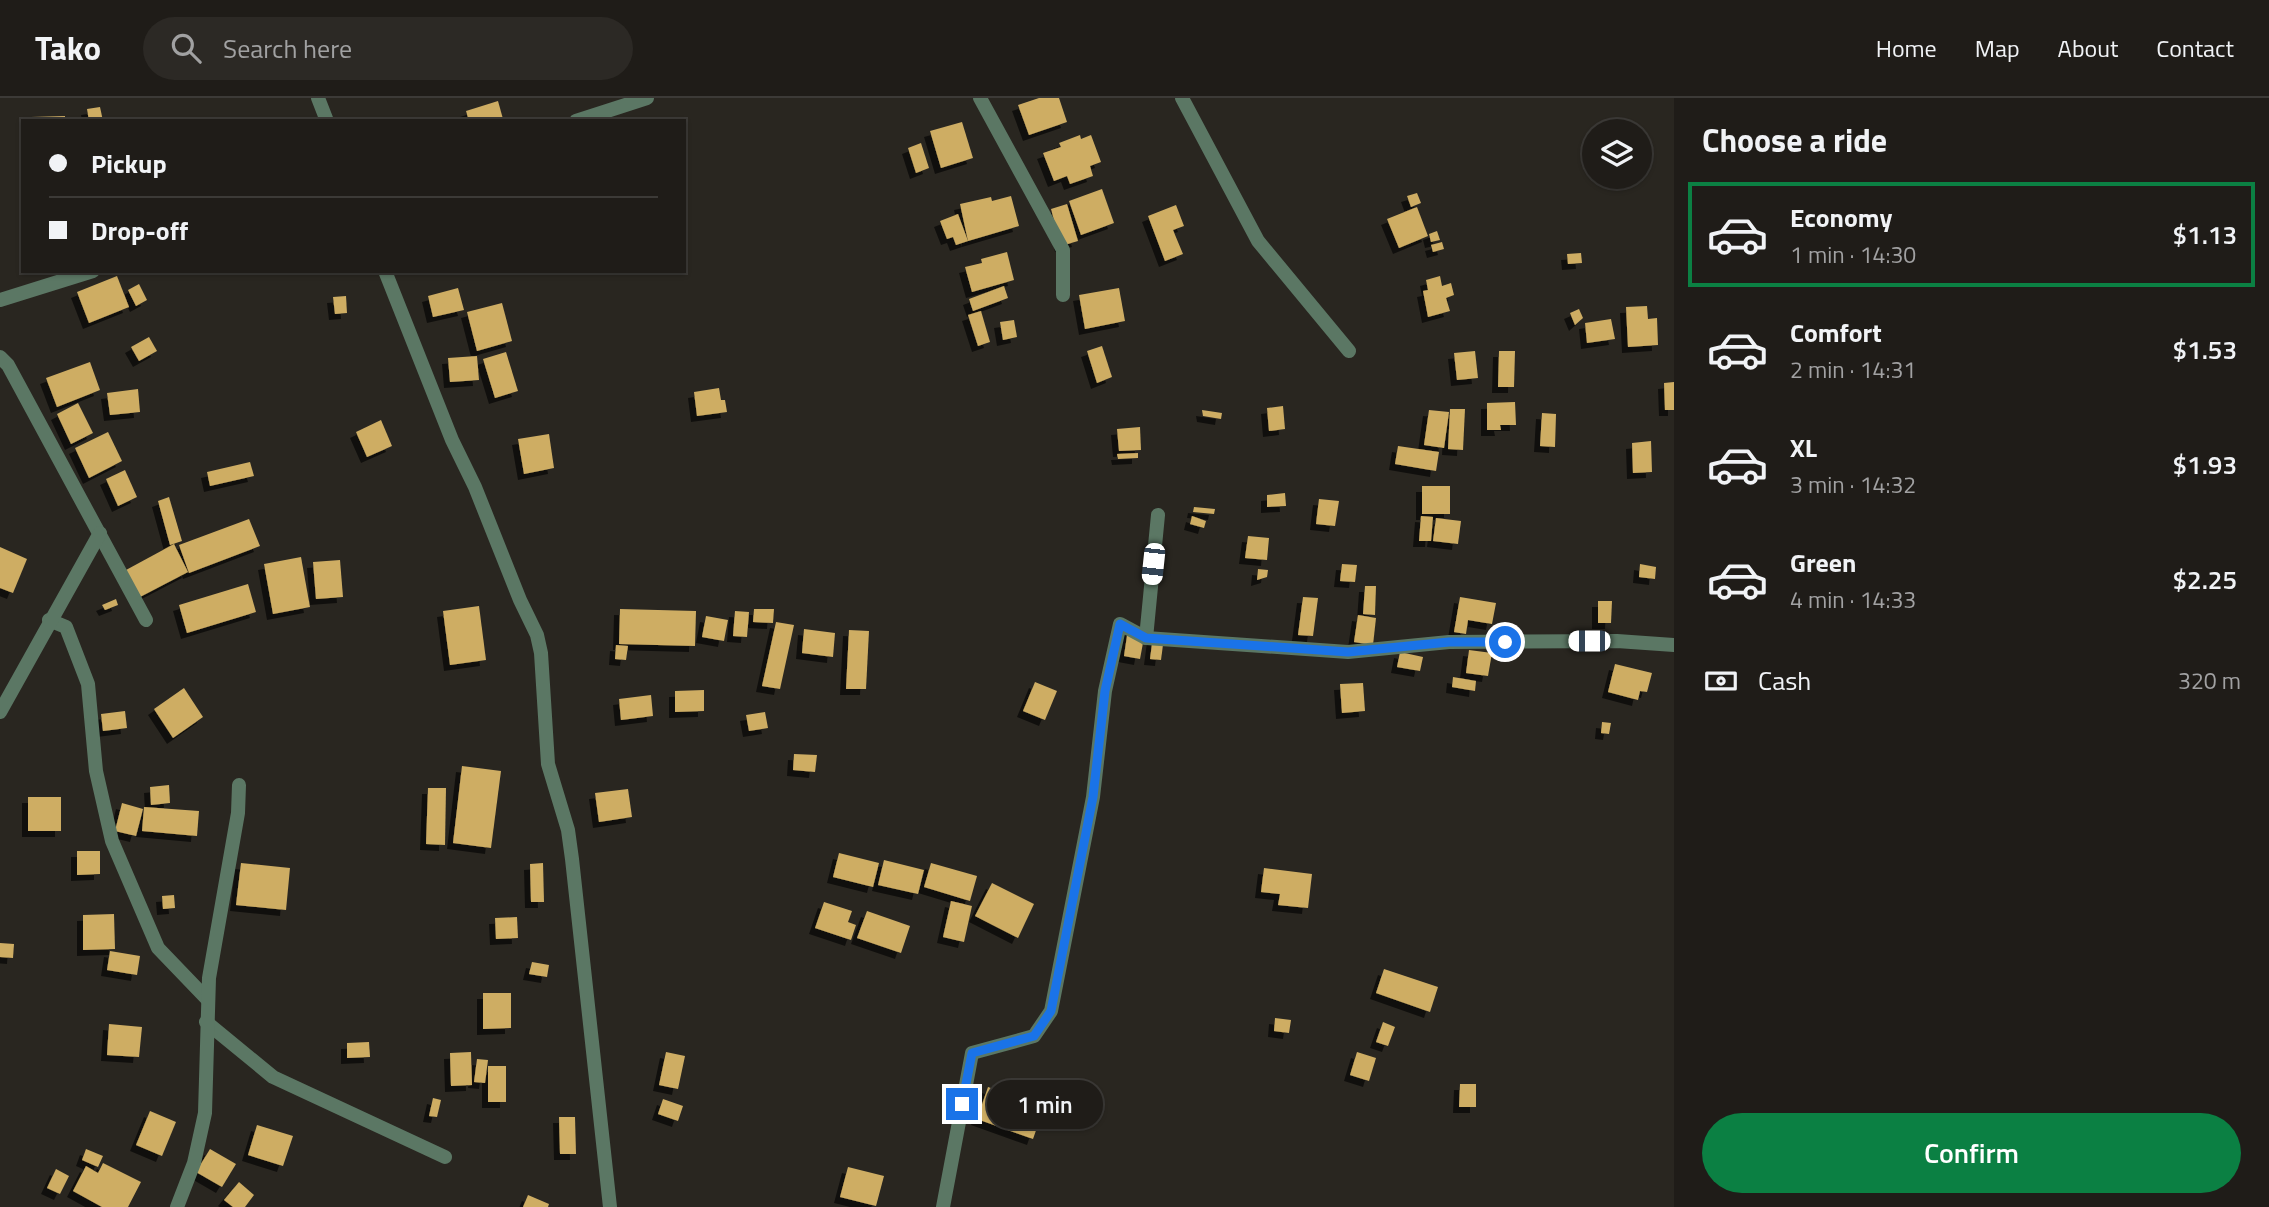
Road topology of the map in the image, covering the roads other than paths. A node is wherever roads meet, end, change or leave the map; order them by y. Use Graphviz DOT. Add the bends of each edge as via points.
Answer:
graph roads {
  1 [pos="318,98"];
  2 [pos="646,98"];
  3 [pos="980,98"];
  4 [pos="1182,98"];
  5 [pos="326,119"];
  6 [pos="582,119"];
  7 [pos="87,273"];
  8 [pos="386,273"];
  9 [pos="1062,295"];
  10 [pos="0,300"];
  11 [pos="1349,351"];
  12 [pos="0,357"];
  13 [pos="1158,515"];
  14 [pos="100,533"];
  15 [pos="49,620"];
  16 [pos="146,620"];
  17 [pos="1146,638"];
  18 [pos="1674,645"];
  19 [pos="0,712"];
  20 [pos="239,785"];
  21 [pos="207,999"];
  22 [pos="206,1022"];
  23 [pos="445,1157"];
  24 [pos="177,1207"];
  25 [pos="610,1207"];
  26 [pos="943,1207"];
  1 -- 5 [label="street"];
  2 -- 6 [label="street"];
  3 -- 9 [label="street" via="1063,250"];
  4 -- 11 [label="street" via="1258,241"];
  7 -- 10 [label="street"];
  8 -- 25 [label="street" via="537,635 548,764 572,859"];
  12 -- 14 [label="street"];
  13 -- 17 [label="street"];
  14 -- 15 [label="street"];
  14 -- 16 [label="street"];
  15 -- 19 [label="street"];
  15 -- 21 [label="street" via="66,627 88,684 96,771 112,841 158,948"];
  17 -- 18 [label="street" via="1348,652 1449,642"];
  17 -- 26 [label="street" via="1120,624 1105,691 1093,797 1051,1011 1034,1036 972,1053"];
  20 -- 21 [label="street"];
  21 -- 22 [label="street"];
  22 -- 23 [label="street" via="273,1077"];
  22 -- 24 [label="street" via="205,1113 194,1163"];
}
